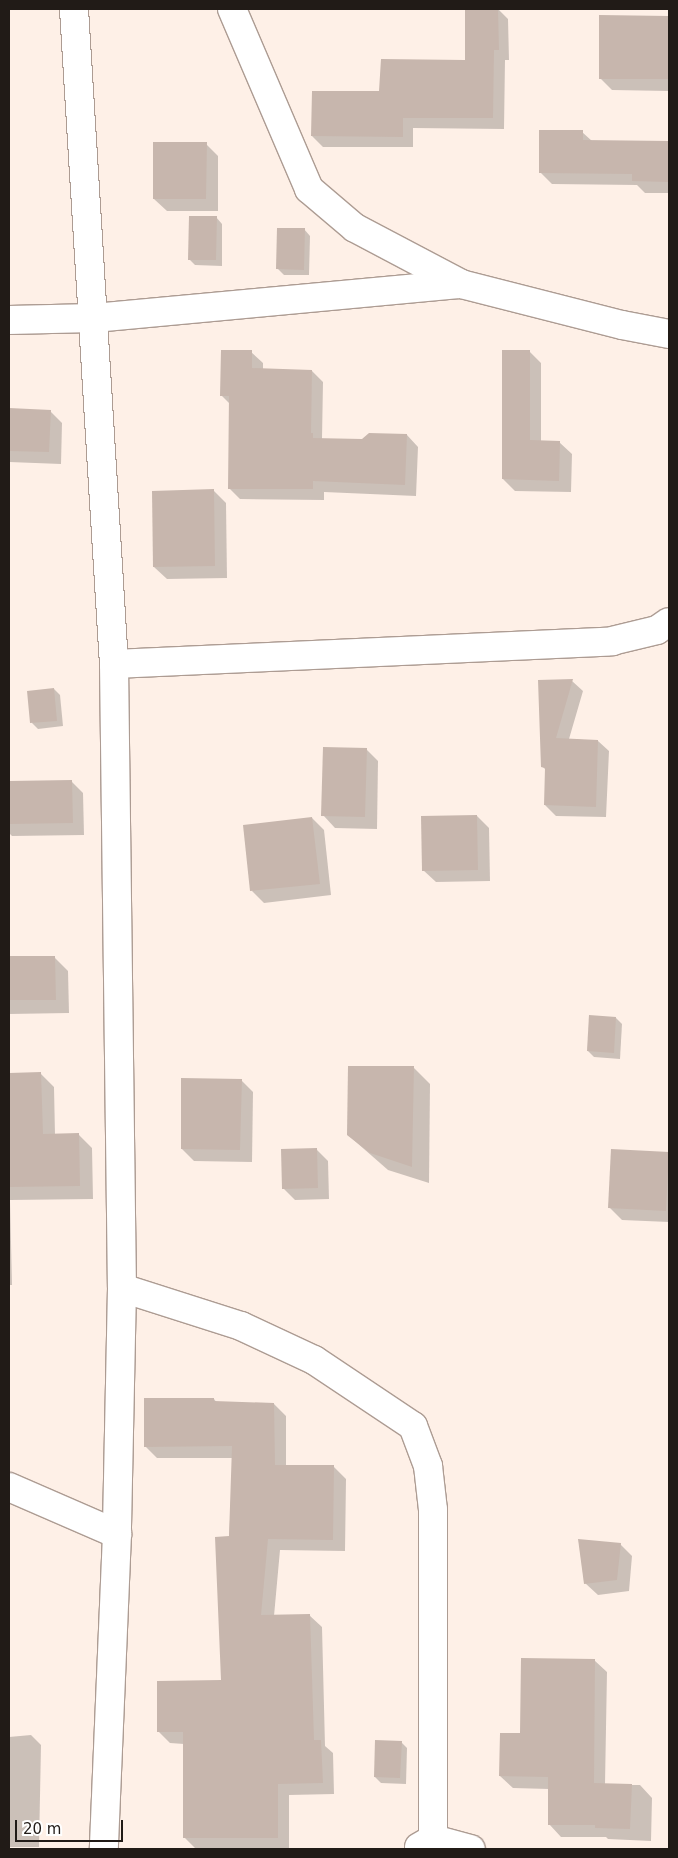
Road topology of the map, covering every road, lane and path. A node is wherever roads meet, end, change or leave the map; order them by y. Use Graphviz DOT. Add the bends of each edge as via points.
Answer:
graph roads {
  1 [pos="74,9"];
  2 [pos="232,9"];
  3 [pos="461,284"];
  4 [pos="94,318"];
  5 [pos="9,320"];
  6 [pos="669,334"];
  7 [pos="669,622"];
  8 [pos="114,664"];
  9 [pos="122,1288"];
  10 [pos="9,1487"];
  11 [pos="117,1534"];
  12 [pos="427,1846"];
  13 [pos="104,1849"];
  14 [pos="471,1849"];
  1 -- 4 [label="street"];
  2 -- 3 [label="street" via="309,189 355,228"];
  3 -- 4 [label="street"];
  3 -- 6 [label="street"];
  4 -- 5 [label="street"];
  4 -- 8 [label="street"];
  7 -- 8 [label="street" via="657,630 612,641"];
  8 -- 9 [label="street"];
  9 -- 11 [label="street"];
  9 -- 12 [label="street" via="240,1326 314,1360 413,1426 428,1466 433,1510"];
  10 -- 11 [label="street"];
  11 -- 13 [label="street"];
  12 -- 14 [label="street"];
}
